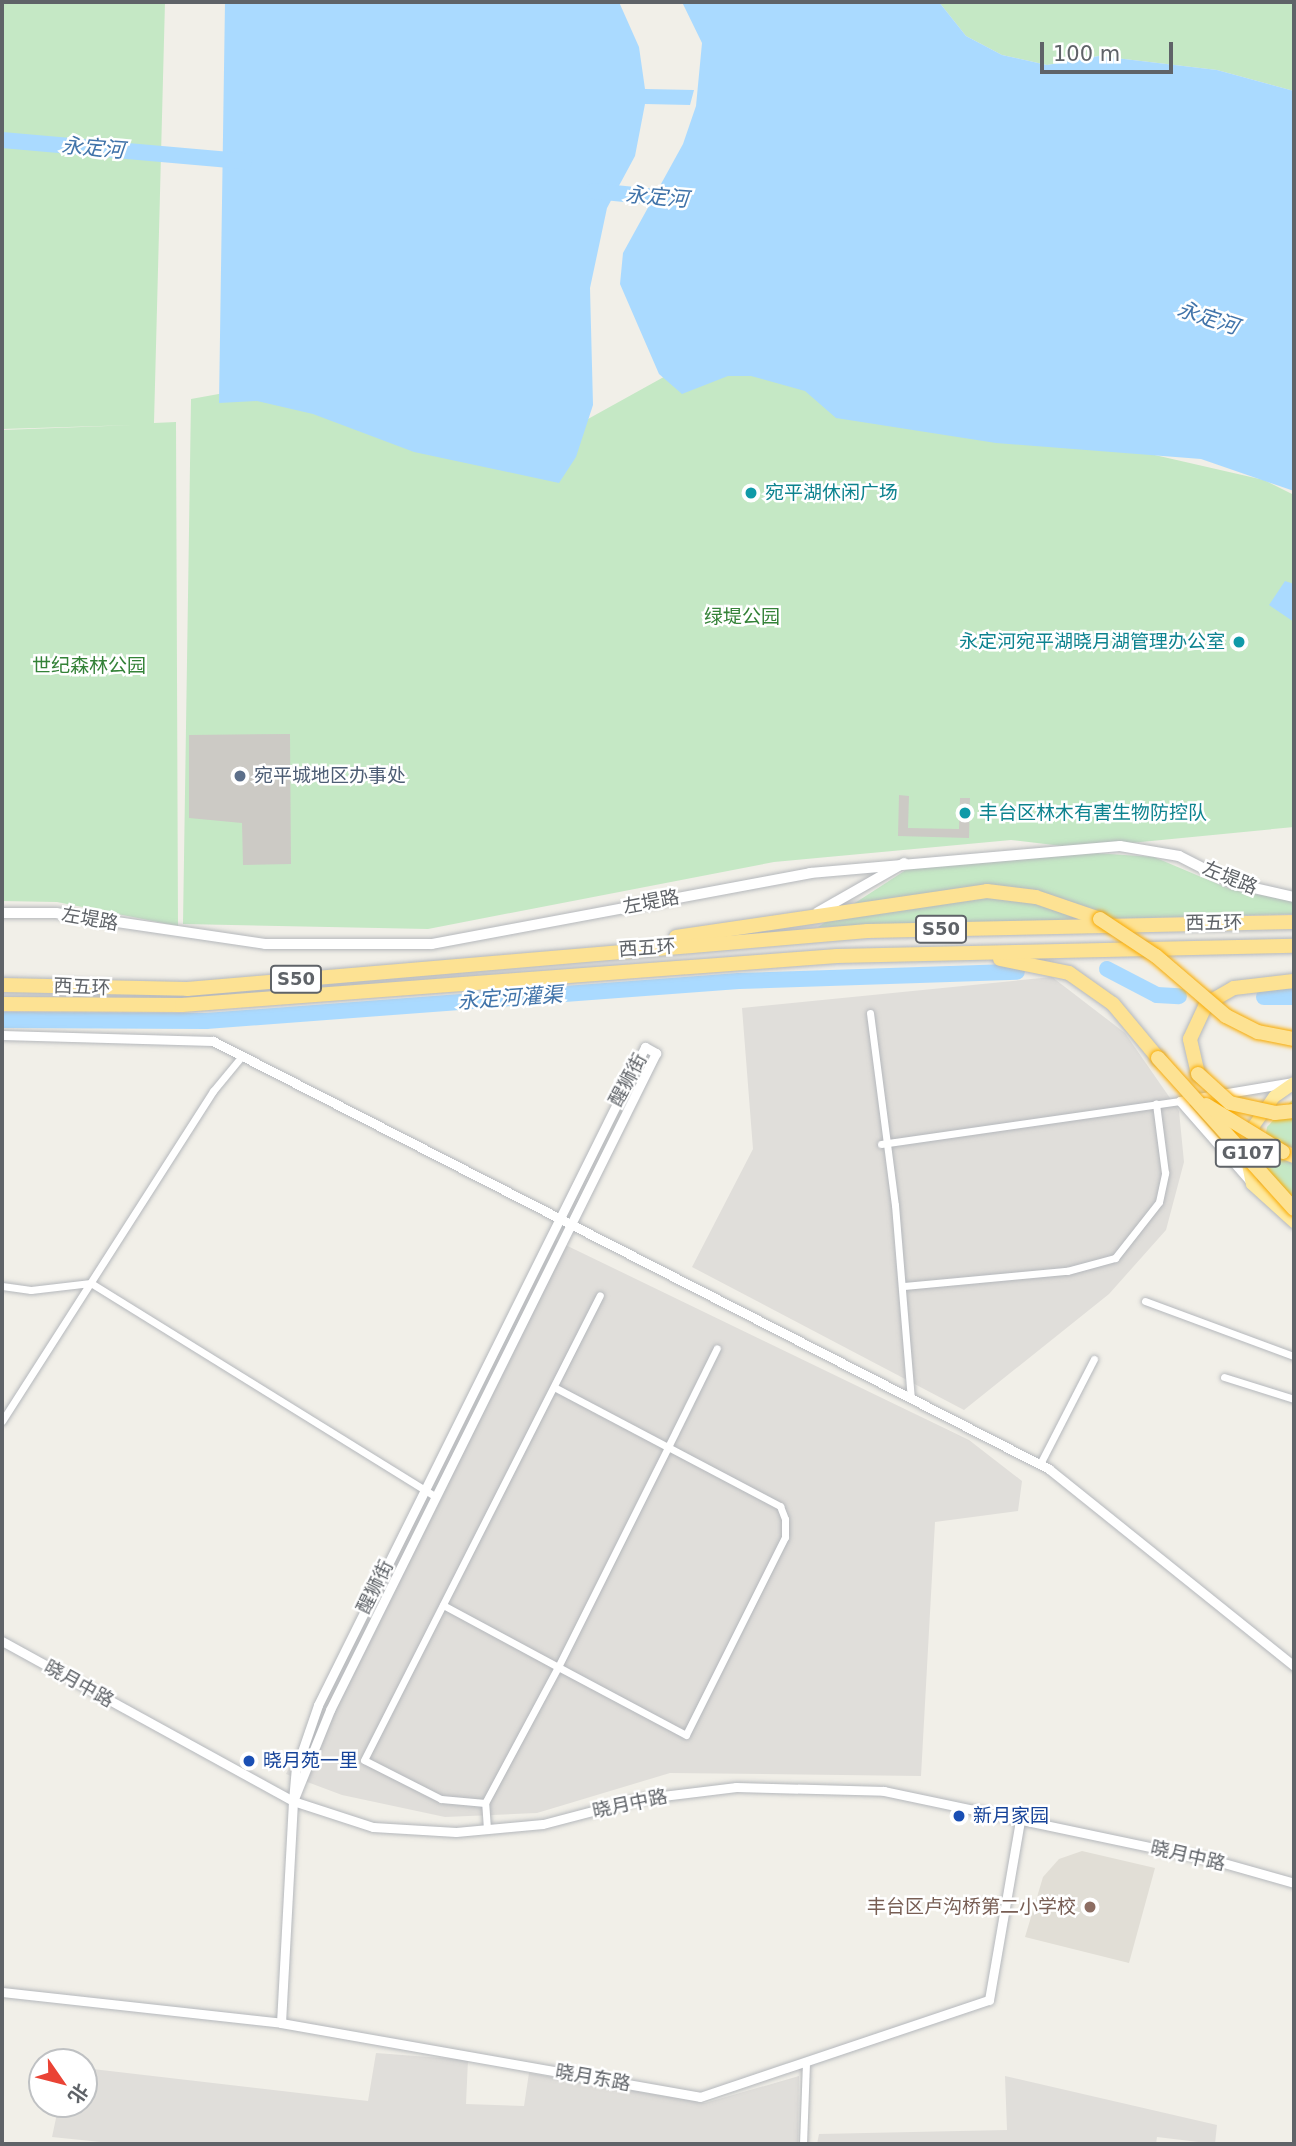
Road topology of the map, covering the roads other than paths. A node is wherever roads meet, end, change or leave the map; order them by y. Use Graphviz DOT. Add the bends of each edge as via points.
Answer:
graph roads {
  1 [pos="907,861"];
  2 [pos="1294,897"];
  3 [pos="2,913"];
  4 [pos="812,915"];
  5 [pos="1294,922"];
  6 [pos="1294,946"];
  7 [pos="589,952"];
  8 [pos="954,953"];
  9 [pos="1294,981"];
  10 [pos="2,985"];
  11 [pos="2,1004"];
  12 [pos="870,1013"];
  13 [pos="2,1035"];
  14 [pos="1294,1040"];
  15 [pos="242,1056"];
  16 [pos="1294,1082"];
  17 [pos="1183,1095"];
  18 [pos="1156,1104"];
  19 [pos="1294,1111"];
  20 [pos="885,1143"];
  21 [pos="1289,1154"];
  22 [pos="1252,1184"];
  23 [pos="1294,1209"];
  24 [pos="557,1217"];
  25 [pos="1294,1222"];
  26 [pos="569,1223"];
  27 [pos="91,1283"];
  28 [pos="2,1286"];
  29 [pos="904,1286"];
  30 [pos="600,1295"];
  31 [pos="1145,1301"];
  32 [pos="717,1348"];
  33 [pos="1294,1356"];
  34 [pos="1094,1359"];
  35 [pos="1224,1377"];
  36 [pos="554,1387"];
  37 [pos="911,1398"];
  38 [pos="1294,1399"];
  39 [pos="2,1421"];
  40 [pos="668,1447"];
  41 [pos="1040,1464"];
  42 [pos="423,1489"];
  43 [pos="435,1496"];
  44 [pos="443,1605"];
  45 [pos="2,1642"];
  46 [pos="1294,1666"];
  47 [pos="558,1667"];
  48 [pos="293,1801"];
  49 [pos="485,1803"];
  50 [pos="1020,1819"];
  51 [pos="487,1829"];
  52 [pos="1294,1883"];
  53 [pos="2,1992"];
  54 [pos="281,2023"];
  55 [pos="806,2062"];
  56 [pos="803,2144"];
  1 -- 2 [label="main road, 左堤路" via="1073,848 1153,849 1231,883"];
  1 -- 3 [label="main road, 左堤路" via="810,873 432,944 265,944 56,913"];
  1 -- 4 [label="main road"];
  4 -- 7 [label="highway"];
  4 -- 14 [label="highway, bridge" via="987,891 1035,897 1100,919 1156,956 1226,1016 1258,1032"];
  5 -- 7 [label="highway, 西五环 / S50" via="868,931"];
  6 -- 8 [label="highway, 西五环 / S50"];
  7 -- 10 [label="highway, 西五环 / S50" via="187,989"];
  8 -- 11 [label="highway, 西五环 / S50" via="836,956 182,1005"];
  8 -- 17 [label="highway, bridge" via="1069,972 1113,1004"];
  9 -- 19 [label="highway, bridge" via="1234,988 1206,1004 1190,1039 1198,1074 1230,1103 1275,1114"];
  12 -- 20 [label="street"];
  13 -- 15 [label="street" via="177,1037 213,1041"];
  15 -- 24 [label="street"];
  15 -- 27 [label="street" via="213,1091"];
  16 -- 17 [label="street"];
  16 -- 22 [label="highway, G107" via="1274,1097 1254,1126 1248,1148"];
  17 -- 18 [label="street"];
  17 -- 21 [label="highway, bridge"];
  17 -- 22 [label="street"];
  17 -- 23 [label="highway, bridge"];
  18 -- 20 [label="street"];
  18 -- 29 [label="street" via="1165,1173 1159,1202 1115,1258 1067,1270"];
  20 -- 29 [label="street"];
  22 -- 25 [label="highway, G107"];
  24 -- 26 [label="street"];
  24 -- 26 [label="street, 醒狮街" via="645,1047 656,1053"];
  24 -- 42 [label="street, 醒狮街"];
  26 -- 37 [label="street"];
  26 -- 43 [label="street, 醒狮街"];
  27 -- 28 [label="street" via="31,1290"];
  27 -- 39 [label="street"];
  27 -- 42 [label="street"];
  29 -- 37 [label="street"];
  30 -- 36 [label="street"];
  31 -- 33 [label="street"];
  32 -- 40 [label="street"];
  34 -- 41 [label="street"];
  35 -- 38 [label="street"];
  36 -- 40 [label="street"];
  36 -- 44 [label="street"];
  37 -- 41 [label="street"];
  40 -- 47 [label="street"];
  40 -- 47 [label="street" via="780,1506 785,1519 785,1537 686,1735"];
  41 -- 46 [label="street"];
  42 -- 43 [label="street"];
  42 -- 48 [label="street, 醒狮街" via="318,1705 296,1769"];
  43 -- 48 [label="street, 醒狮街" via="330,1710"];
  44 -- 47 [label="street"];
  44 -- 49 [label="street" via="364,1760 441,1799"];
  45 -- 48 [label="street, 晓月中路"];
  47 -- 49 [label="street"];
  48 -- 51 [label="street, 晓月中路" via="373,1827"];
  48 -- 54 [label="street, 醒狮街"];
  49 -- 51 [label="street"];
  50 -- 51 [label="street, 晓月中路" via="884,1791 736,1787 638,1799 543,1824"];
  50 -- 52 [label="street, 晓月中路"];
  50 -- 55 [label="street, 晓月东路" via="989,2000"];
  53 -- 54 [label="street, 晓月东路"];
  54 -- 55 [label="street, 晓月东路" via="701,2097"];
  55 -- 56 [label="street"];
}
